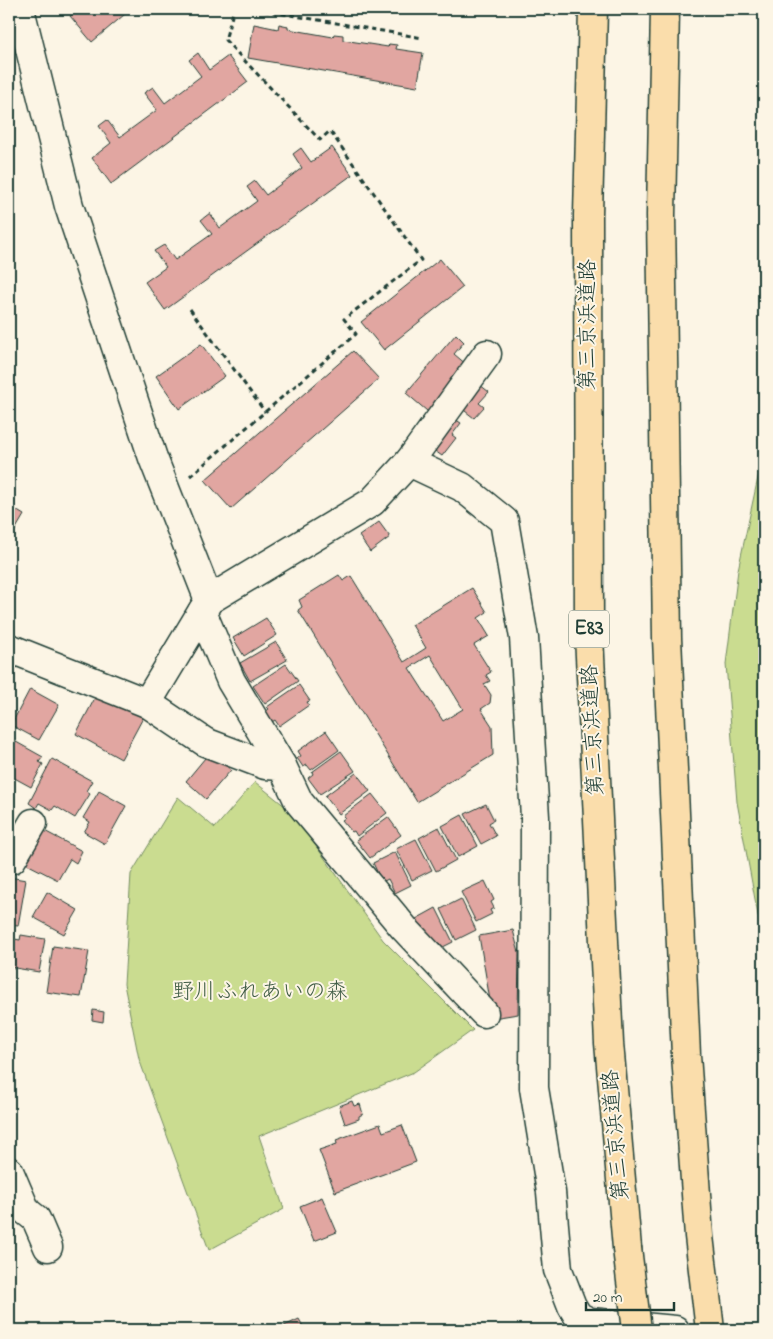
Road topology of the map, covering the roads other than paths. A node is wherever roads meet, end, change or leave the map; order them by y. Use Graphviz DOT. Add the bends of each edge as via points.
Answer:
graph roads {
  1 [pos="20,9"];
  2 [pos="594,9"];
  3 [pos="665,9"];
  4 [pos="487,354"];
  5 [pos="409,462"];
  6 [pos="206,606"];
  7 [pos="9,648"];
  8 [pos="147,703"];
  9 [pos="282,766"];
  10 [pos="33,823"];
  11 [pos="9,859"];
  12 [pos="484,1012"];
  13 [pos="9,1171"];
  14 [pos="18,1216"];
  15 [pos="48,1247"];
  16 [pos="637,1330"];
  17 [pos="675,1330"];
  18 [pos="710,1330"];
  1 -- 6 [label="street" via="69,206 152,458"];
  2 -- 16 [label="highway, 第三京浜道路 / E83, bridge" via="588,215 589,636 609,1044"];
  3 -- 18 [label="highway" via="662,215 667,638 686,1055 699,1236"];
  4 -- 5 [label="street"];
  5 -- 6 [label="street" via="372,502"];
  5 -- 17 [label="street" via="462,487 504,521 524,638 535,817 534,1088 551,1192 558,1270 578,1316 590,1322"];
  6 -- 8 [label="street"];
  6 -- 9 [label="street" via="231,681"];
  7 -- 8 [label="street"];
  8 -- 9 [label="street" via="205,742 265,765"];
  9 -- 12 [label="street" via="299,802 404,928"];
  10 -- 11 [label="street"];
  13 -- 14 [label="street"];
  14 -- 15 [label="street" via="36,1219"];
}
